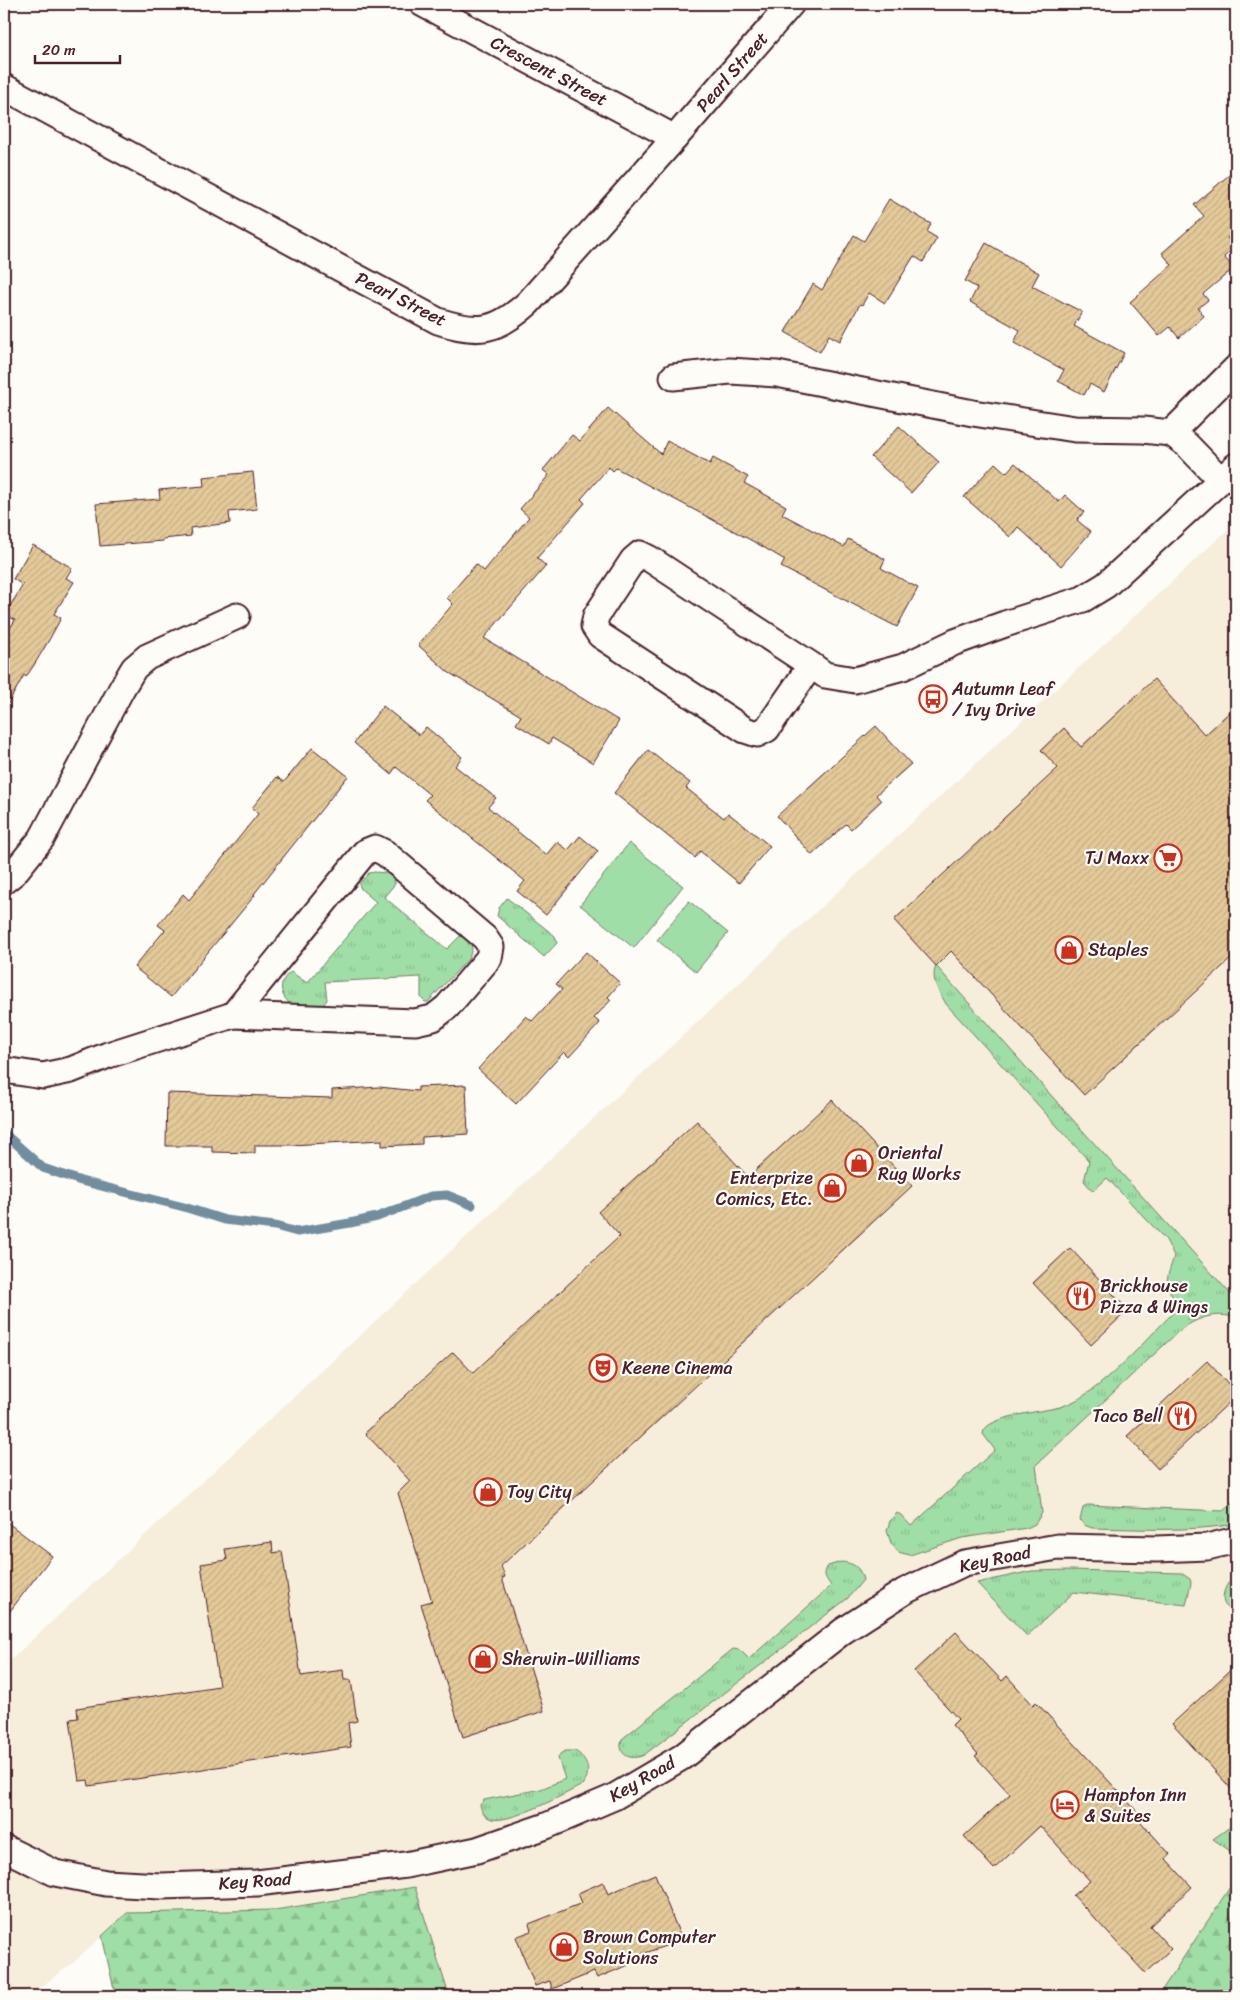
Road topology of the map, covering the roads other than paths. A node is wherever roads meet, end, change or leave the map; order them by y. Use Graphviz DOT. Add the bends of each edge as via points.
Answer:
graph roads {
  1 [pos="423,4"];
  2 [pos="791,4"];
  3 [pos="4,87"];
  4 [pos="675,138"];
  5 [pos="1236,368"];
  6 [pos="673,377"];
  7 [pos="1171,433"];
  8 [pos="1229,473"];
  9 [pos="237,616"];
  10 [pos="811,666"];
  11 [pos="4,881"];
  12 [pos="233,1015"];
  13 [pos="4,1070"];
  14 [pos="1236,1540"];
  15 [pos="4,1848"];
  1 -- 4 [label="street, Crescent Street"];
  2 -- 4 [label="street, Pearl Street"];
  3 -- 4 [label="street, Pearl Street" via="438,321 459,328 483,330 510,319 528,303"];
  5 -- 7 [label="street"];
  6 -- 7 [label="street" via="730,371 776,374 1075,429"];
  7 -- 8 [label="street"];
  8 -- 10 [label="street" via="1106,585 1083,600 955,642 903,667 856,680 825,675"];
  9 -- 11 [label="street" via="147,657 134,668 42,838"];
  10 -- 10 [label="street" via="640,554 596,616 594,626 600,635 745,730 757,734 767,729"];
  12 -- 12 [label="street" via="365,852 375,848 485,938 491,947 489,958 447,1007 433,1018 415,1022"];
  12 -- 13 [label="street" via="71,1070 43,1076"];
  14 -- 15 [label="street, Key Road" via="1207,1547 1157,1549 1058,1547 964,1563 906,1591 843,1631 682,1757 614,1797 546,1826 477,1850 406,1865 257,1883 161,1886 106,1883 55,1873"];
}
